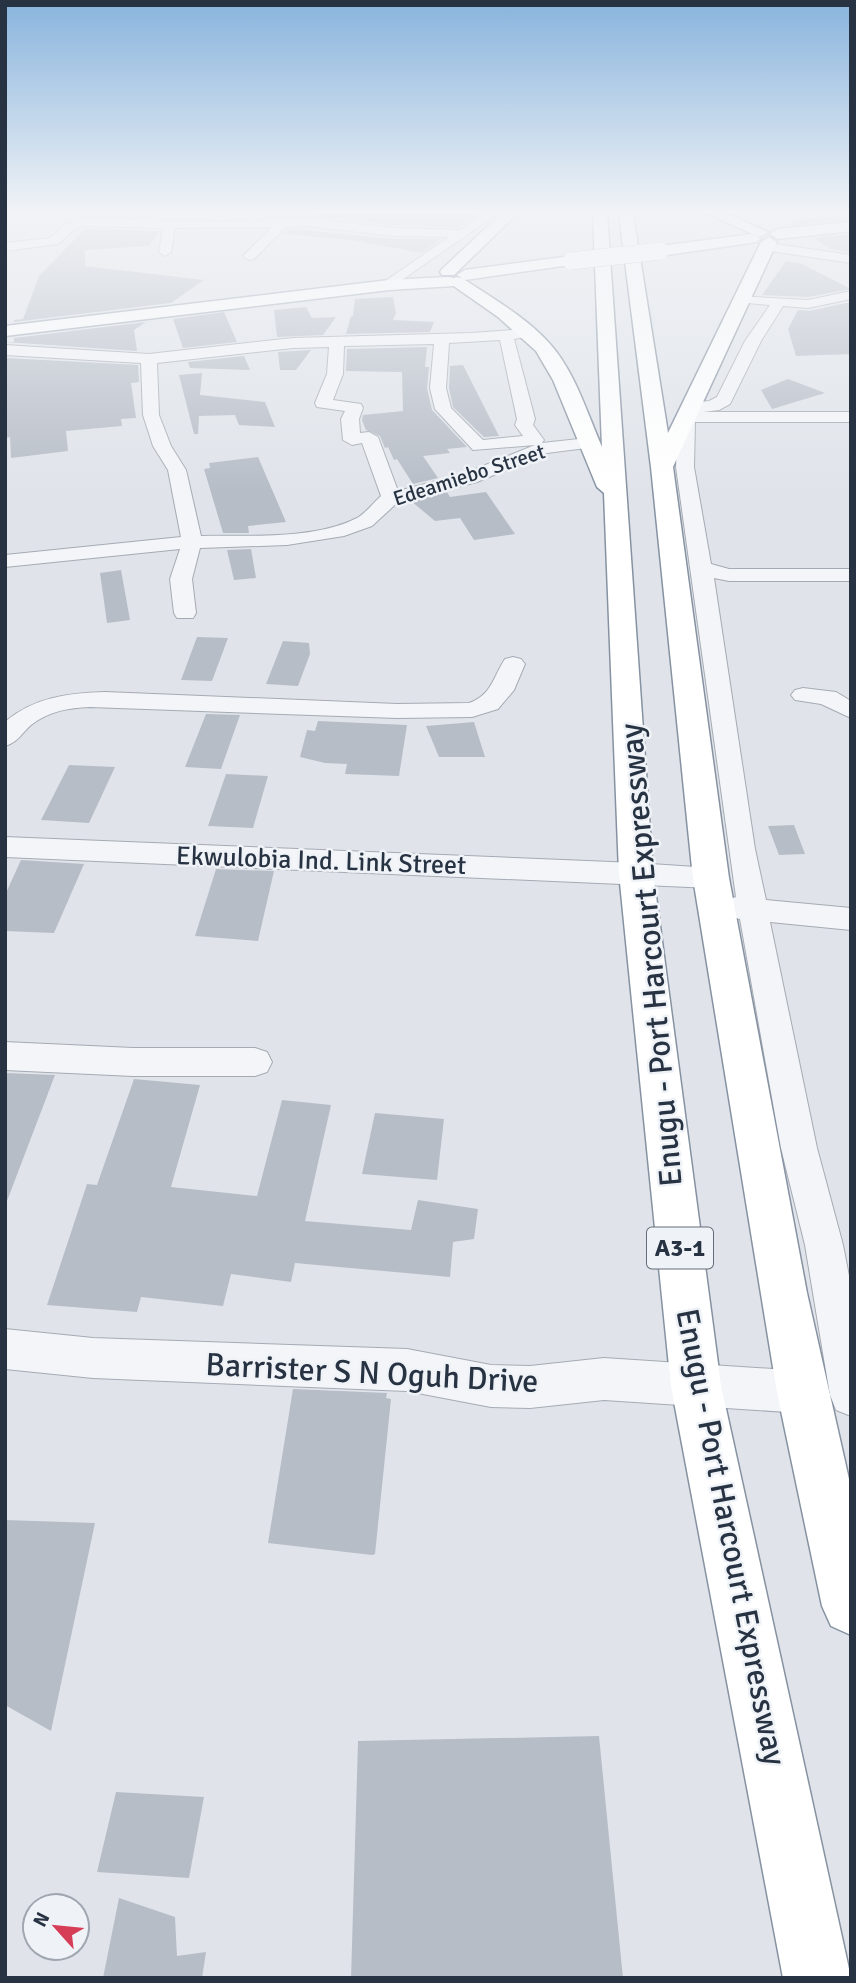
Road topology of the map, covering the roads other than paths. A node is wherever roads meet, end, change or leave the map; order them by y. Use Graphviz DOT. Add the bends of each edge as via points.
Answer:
graph roads {
  1 [pos="208,307"];
  2 [pos="494,307"];
  3 [pos="605,307"];
  4 [pos="639,307"];
  5 [pos="738,307"];
  6 [pos="776,307"];
  7 [pos="5,331"];
  8 [pos="527,333"];
  9 [pos="506,335"];
  10 [pos="442,339"];
  11 [pos="336,342"];
  12 [pos="5,350"];
  13 [pos="149,359"];
  14 [pos="689,413"];
  15 [pos="851,417"];
  16 [pos="539,443"];
  17 [pos="588,443"];
  18 [pos="662,467"];
  19 [pos="391,498"];
  20 [pos="617,508"];
  21 [pos="192,542"];
  22 [pos="5,561"];
  23 [pos="701,568"];
  24 [pos="851,575"];
  25 [pos="186,613"];
  26 [pos="513,664"];
  27 [pos="803,695"];
  28 [pos="851,711"];
  29 [pos="5,738"];
  30 [pos="5,847"];
  31 [pos="636,873"];
  32 [pos="727,898"];
  33 [pos="851,919"];
  34 [pos="5,1056"];
  35 [pos="255,1062"];
  36 [pos="5,1349"];
  37 [pos="696,1386"];
  38 [pos="802,1392"];
  39 [pos="851,1395"];
  40 [pos="851,1606"];
  41 [pos="817,1978"];
  1 -- 7 [label="main road"];
  2 -- 8 [label="main road"];
  3 -- 20 [label="main road, Enugu - Port Harcourt Expressway"];
  4 -- 18 [label="main road"];
  5 -- 14 [label="main road"];
  6 -- 14 [label="street" via="724,400"];
  8 -- 9 [label="street"];
  8 -- 17 [label="main road" via="564,380"];
  9 -- 10 [label="street"];
  9 -- 16 [label="street" via="526,419 523,425"];
  10 -- 11 [label="street"];
  10 -- 16 [label="street" via="438,388 443,409 480,446"];
  11 -- 13 [label="street" via="271,344"];
  11 -- 19 [label="street" via="339,350 332,385 323,403 355,408 350,419 352,440 369,437"];
  12 -- 13 [label="street"];
  13 -- 21 [label="street" via="151,415 177,470"];
  14 -- 15 [label="street"];
  14 -- 18 [label="main road"];
  14 -- 23 [label="street" via="685,467"];
  16 -- 17 [label="street, Edeamiebo Street"];
  16 -- 19 [label="street, Edeamiebo Street" via="470,478"];
  17 -- 20 [label="main road"];
  18 -- 32 [label="main road"];
  19 -- 21 [label="street, Edeamiebo Street" via="376,515 351,528 300,537"];
  20 -- 31 [label="main road, Enugu - Port Harcourt Expressway / A3-1"];
  21 -- 22 [label="street, Edeamiebo Street"];
  21 -- 25 [label="street" via="181,579"];
  23 -- 24 [label="street" via="729,575"];
  23 -- 32 [label="street" via="741,849"];
  26 -- 29 [label="street" via="502,690 489,704 472,710 64,700 32,712"];
  27 -- 28 [label="street" via="827,697"];
  30 -- 31 [label="street, Ekwulobia Ind. Link Street"];
  31 -- 32 [label="street, Ekwulobia Ind. Link Street"];
  31 -- 37 [label="main road, Enugu - Port Harcourt Expressway / A3-1"];
  32 -- 33 [label="street, Ekwulobia Ind. Link Street"];
  32 -- 38 [label="main road"];
  32 -- 39 [label="street" via="824,1244"];
  34 -- 35 [label="street"];
  36 -- 37 [label="street, Barrister S N Oguh Drive" via="93,1358 407,1370 491,1386 530,1387 604,1378"];
  37 -- 38 [label="street, Barrister S N Oguh Drive"];
  37 -- 41 [label="main road, Enugu - Port Harcourt Expressway / A3-1"];
  38 -- 40 [label="main road"];
}
